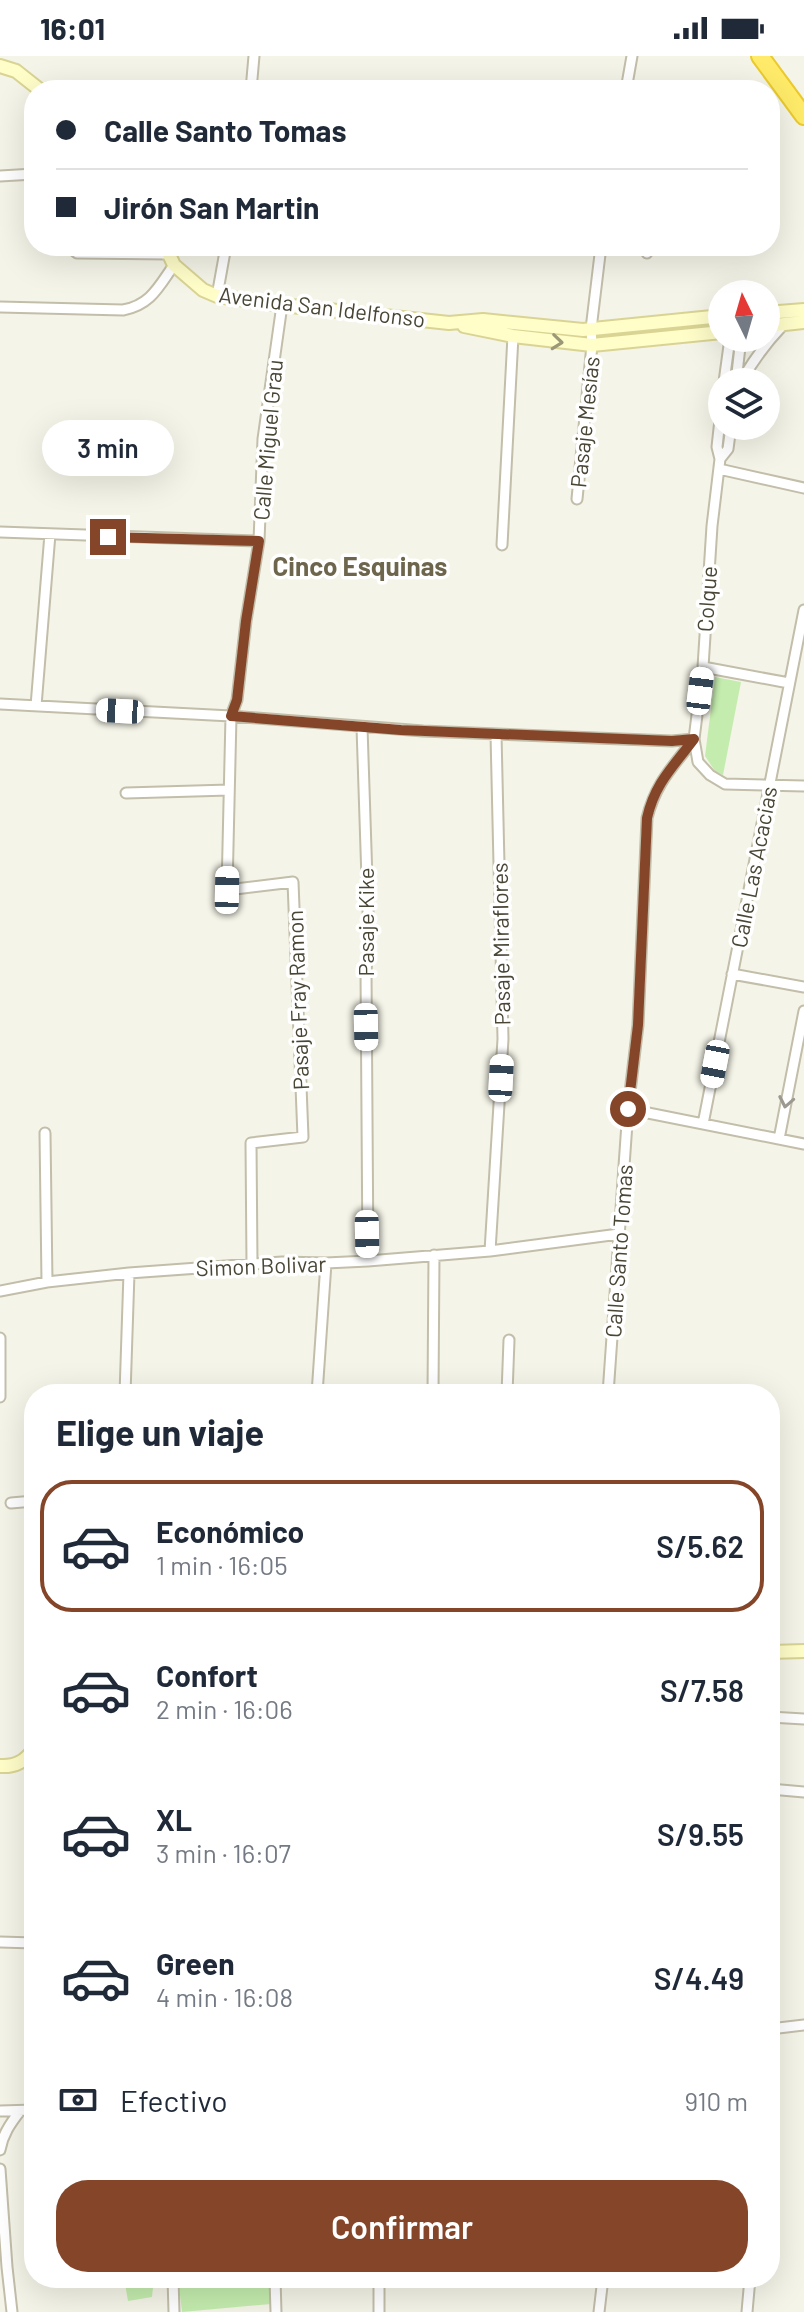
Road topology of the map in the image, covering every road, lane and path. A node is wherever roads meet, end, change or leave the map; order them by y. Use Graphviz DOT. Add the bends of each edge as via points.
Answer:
graph roads {
  1 [pos="254,56"];
  2 [pos="632,56"];
  3 [pos="760,56"];
  4 [pos="0,66"];
  5 [pos="27,80"];
  6 [pos="252,80"];
  7 [pos="628,80"];
  8 [pos="778,80"];
  9 [pos="780,83"];
  10 [pos="804,116"];
  11 [pos="24,175"];
  12 [pos="0,176"];
  13 [pos="169,256"];
  14 [pos="170,256"];
  15 [pos="224,256"];
  16 [pos="600,256"];
  17 [pos="217,296"];
  18 [pos="282,305"];
  19 [pos="0,307"];
  20 [pos="804,310"];
  21 [pos="780,312"];
  22 [pos="708,317"];
  23 [pos="804,322"];
  24 [pos="453,323"];
  25 [pos="780,324"];
  26 [pos="784,324"];
  27 [pos="591,329"];
  28 [pos="708,333"];
  29 [pos="513,336"];
  30 [pos="592,345"];
  31 [pos="748,368"];
  32 [pos="718,440"];
  33 [pos="729,440"];
  34 [pos="719,464"];
  35 [pos="804,488"];
  36 [pos="577,499"];
  37 [pos="0,532"];
  38 [pos="50,534"];
  39 [pos="259,541"];
  40 [pos="502,545"];
  41 [pos="804,610"];
  42 [pos="703,667"];
  43 [pos="789,683"];
  44 [pos="0,704"];
  45 [pos="36,706"];
  46 [pos="231,716"];
  47 [pos="362,727"];
  48 [pos="496,734"];
  49 [pos="694,739"];
  50 [pos="770,785"];
  51 [pos="804,786"];
  52 [pos="229,790"];
  53 [pos="126,793"];
  54 [pos="732,974"];
  55 [pos="804,987"];
  56 [pos="804,1011"];
  57 [pos="628,1109"];
  58 [pos="703,1124"];
  59 [pos="45,1133"];
  60 [pos="779,1139"];
  61 [pos="804,1144"];
  62 [pos="619,1234"];
  63 [pos="490,1251"];
  64 [pos="434,1255"];
  65 [pos="368,1261"];
  66 [pos="326,1263"];
  67 [pos="252,1264"];
  68 [pos="129,1273"];
  69 [pos="47,1282"];
  70 [pos="0,1291"];
  71 [pos="0,1338"];
  72 [pos="509,1340"];
  73 [pos="0,1353"];
  74 [pos="125,1384"];
  75 [pos="318,1384"];
  76 [pos="433,1384"];
  77 [pos="507,1384"];
  78 [pos="609,1384"];
  79 [pos="0,1397"];
  80 [pos="24,1502"];
  81 [pos="11,1503"];
  82 [pos="804,1651"];
  83 [pos="780,1652"];
  84 [pos="780,1718"];
  85 [pos="804,1719"];
  86 [pos="24,1760"];
  87 [pos="0,1766"];
  88 [pos="780,1790"];
  89 [pos="804,1792"];
  90 [pos="0,1942"];
  91 [pos="24,1943"];
  92 [pos="804,2025"];
  93 [pos="780,2028"];
  94 [pos="0,2111"];
  95 [pos="20,2111"];
  96 [pos="24,2111"];
  97 [pos="0,2150"];
  98 [pos="0,2169"];
  99 [pos="173,2288"];
  100 [pos="275,2288"];
  101 [pos="379,2288"];
  102 [pos="602,2288"];
  103 [pos="749,2288"];
  104 [pos="748,2309"];
  105 [pos="12,2312"];
  106 [pos="174,2312"];
  107 [pos="276,2312"];
  108 [pos="379,2312"];
  109 [pos="599,2312"];
  110 [pos="737,2312"];
  1 -- 6 [label="street"];
  2 -- 7 [label="street"];
  3 -- 8 [label="highway"];
  4 -- 5 [label="street"];
  9 -- 10 [label="highway"];
  11 -- 12 [label="street"];
  13 -- 19 [label="street" via="150,298 135,308"];
  14 -- 17 [label="street, Avenida San Idelfonso" via="203,290"];
  15 -- 17 [label="street"];
  16 -- 27 [label="street, Pasaje Mesías"];
  17 -- 18 [label="street, Avenida San Idelfonso"];
  18 -- 24 [label="street, Avenida San Idelfonso"];
  18 -- 39 [label="street, Calle Miguel Grau" via="263,439"];
  20 -- 21 [label="street"];
  22 -- 27 [label="street, Avenida San Idelfonso"];
  23 -- 26 [label="street"];
  24 -- 27 [label="street, Avenida San Idelfonso" via="483,320"];
  24 -- 29 [label="street, Avenida San Idelfonso"];
  25 -- 26 [label="street"];
  26 -- 31 [label="street"];
  27 -- 30 [label="street, Pasaje Mesías"];
  28 -- 30 [label="street, Avenida San Idelfonso"];
  29 -- 30 [label="street, Avenida San Idelfonso, one-way"];
  29 -- 40 [label="street"];
  30 -- 36 [label="street, Pasaje Mesías"];
  32 -- 34 [label="street, Colque"];
  33 -- 34 [label="street, Colque"];
  34 -- 35 [label="street"];
  34 -- 42 [label="street, Colque"];
  37 -- 38 [label="street"];
  38 -- 39 [label="street"];
  38 -- 45 [label="street"];
  39 -- 46 [label="street, Calle Miguel Grau"];
  41 -- 43 [label="street, Calle Las Acacias"];
  42 -- 43 [label="street"];
  42 -- 49 [label="street, Colque"];
  43 -- 50 [label="street, Calle Las Acacias"];
  44 -- 45 [label="street"];
  45 -- 46 [label="street"];
  46 -- 47 [label="street"];
  46 -- 52 [label="street, Pasaje Fray Ramon"];
  47 -- 48 [label="street"];
  47 -- 65 [label="street, Pasaje Kike" via="369,941"];
  48 -- 49 [label="street"];
  48 -- 63 [label="street, Pasaje Miraflores" via="503,1039"];
  49 -- 50 [label="street" via="698,762 710,775 725,784"];
  49 -- 57 [label="street, Calle Santo Tomas" via="661,779 647,818 638,1025"];
  50 -- 51 [label="street"];
  50 -- 54 [label="street, Calle Las Acacias"];
  52 -- 53 [label="street"];
  52 -- 67 [label="street, Pasaje Fray Ramon" via="227,890 293,882 303,1137 251,1143"];
  54 -- 55 [label="street"];
  54 -- 58 [label="street, Calle Las Acacias"];
  56 -- 60 [label="street, one-way"];
  57 -- 58 [label="street"];
  57 -- 62 [label="street, Calle Santo Tomas"];
  58 -- 60 [label="street"];
  59 -- 69 [label="street"];
  60 -- 61 [label="street"];
  62 -- 63 [label="street, Simon Bolivar"];
  62 -- 78 [label="street, Calle Santo Tomas"];
  63 -- 64 [label="street, Simon Bolivar"];
  64 -- 65 [label="street, Simon Bolivar"];
  64 -- 76 [label="street"];
  65 -- 66 [label="street, Simon Bolivar"];
  66 -- 67 [label="street, Simon Bolivar"];
  66 -- 75 [label="street"];
  67 -- 68 [label="street, Simon Bolivar"];
  68 -- 69 [label="street, Simon Bolivar"];
  68 -- 74 [label="street"];
  69 -- 70 [label="street, Simon Bolivar"];
  71 -- 73 [label="street"];
  72 -- 77 [label="street"];
  73 -- 79 [label="street"];
  80 -- 81 [label="street"];
  82 -- 83 [label="street"];
  84 -- 85 [label="street"];
  86 -- 87 [label="street"];
  88 -- 89 [label="street"];
  90 -- 91 [label="street"];
  92 -- 93 [label="street"];
  94 -- 95 [label="street"];
  95 -- 96 [label="street"];
  95 -- 97 [label="street"];
  98 -- 105 [label="street"];
  99 -- 106 [label="street"];
  100 -- 107 [label="street"];
  101 -- 108 [label="street"];
  102 -- 109 [label="street"];
  103 -- 104 [label="street"];
  104 -- 110 [label="street"];
}
